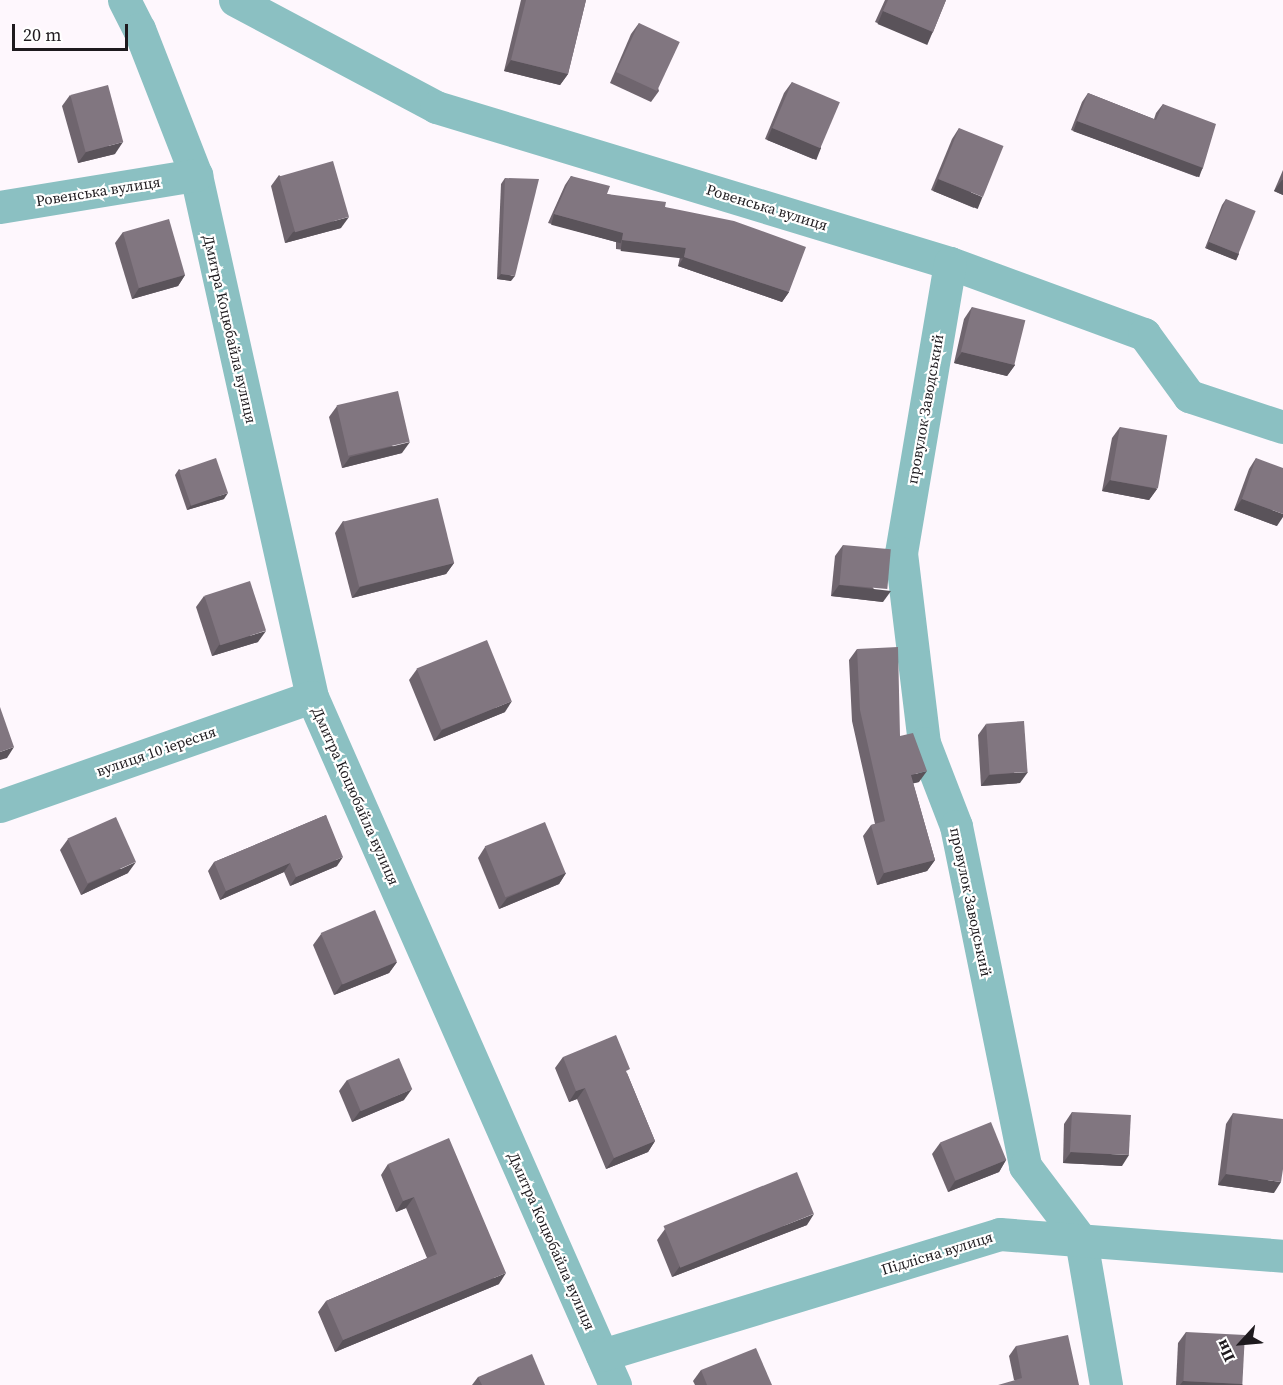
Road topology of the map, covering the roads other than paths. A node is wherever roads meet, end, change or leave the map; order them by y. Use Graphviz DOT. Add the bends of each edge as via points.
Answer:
graph roads {
  1 [pos="123,0"];
  2 [pos="235,0"];
  3 [pos="196,175"];
  4 [pos="0,207"];
  5 [pos="950,263"];
  6 [pos="1283,427"];
  7 [pos="312,697"];
  8 [pos="0,806"];
  9 [pos="1081,1240"];
  10 [pos="1283,1256"];
  11 [pos="602,1355"];
  12 [pos="615,1385"];
  13 [pos="1106,1385"];
  1 -- 3 [label="street, Дмитра Коцюбайла вулиця" via="139,29"];
  2 -- 5 [label="street, Ровенська вулиця" via="436,107"];
  3 -- 4 [label="street, Ровенська вулиця"];
  3 -- 7 [label="street, Дмитра Коцюбайла вулиця"];
  5 -- 6 [label="street, Ровенська вулиця" via="1144,334 1189,396"];
  5 -- 9 [label="street, провулок Заводський" via="900,553 924,743 956,826 1025,1166"];
  7 -- 8 [label="street, вулиця 10 іересня"];
  7 -- 11 [label="street, Дмитра Коцюбайла вулиця"];
  9 -- 10 [label="street, Підлісна вулиця"];
  9 -- 11 [label="street, Підлісна вулиця" via="1000,1234"];
  9 -- 13 [label="street, провулок Заводський"];
  11 -- 12 [label="street, Дмитра Коцюбайла вулиця"];
}
